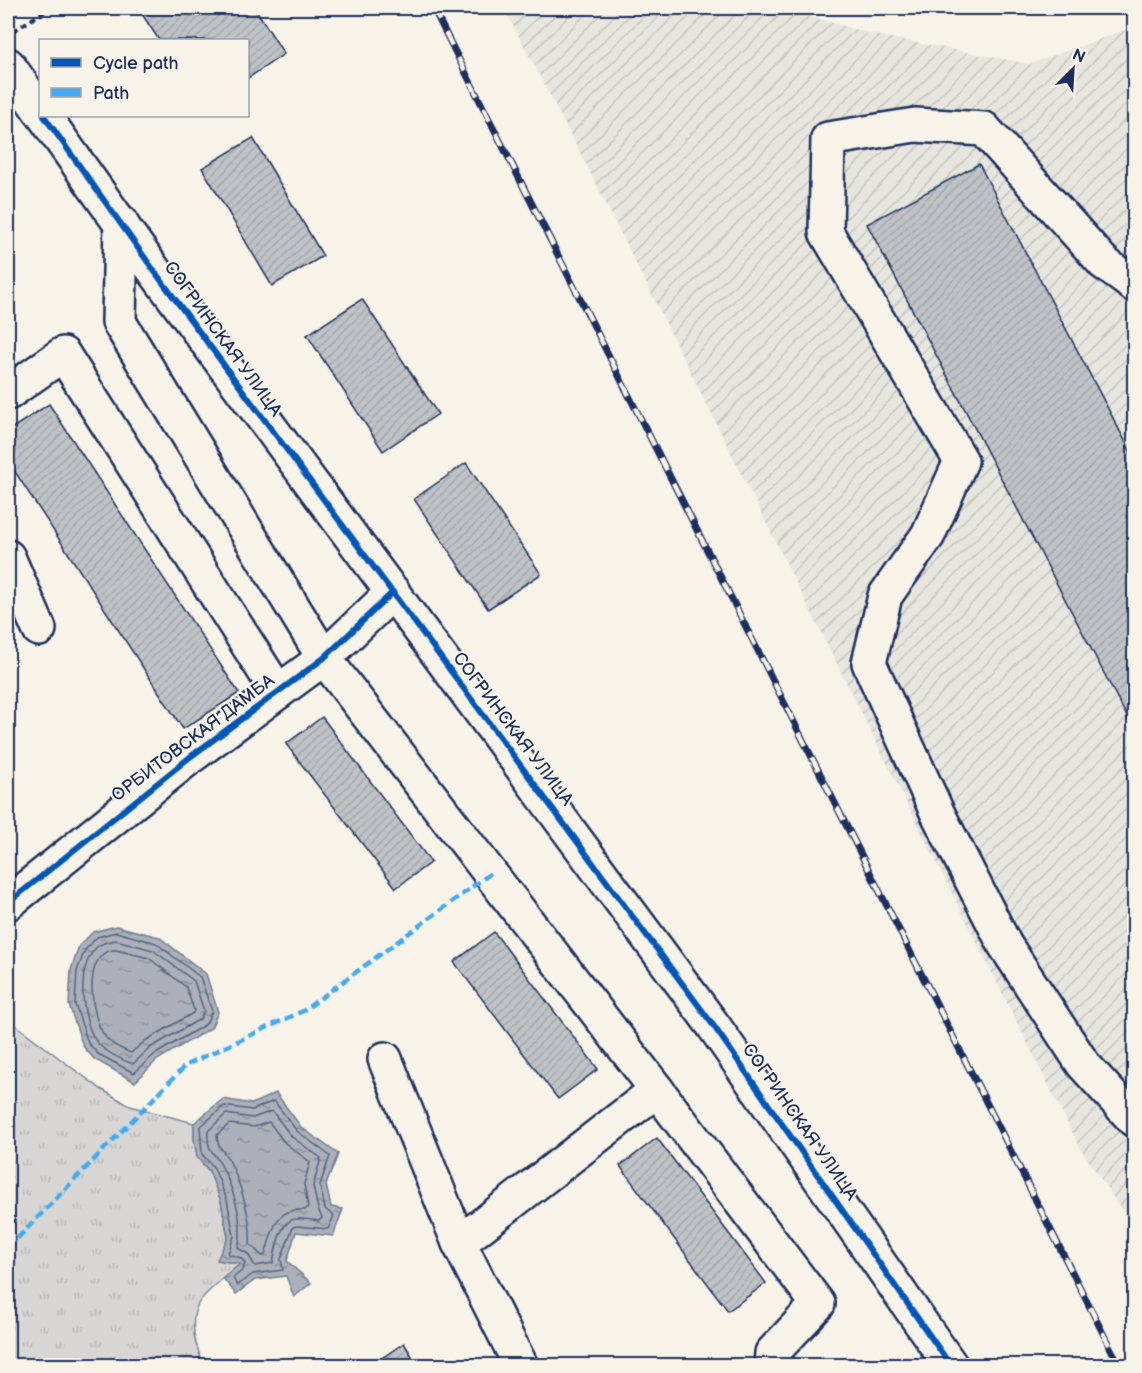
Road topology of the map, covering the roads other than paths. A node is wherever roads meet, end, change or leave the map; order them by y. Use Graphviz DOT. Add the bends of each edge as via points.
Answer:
graph roads {
  1 [pos="8,65"];
  2 [pos="39,110"];
  3 [pos="45,117"];
  4 [pos="121,222"];
  5 [pos="1134,285"];
  6 [pos="8,393"];
  7 [pos="8,556"];
  8 [pos="393,592"];
  9 [pos="39,629"];
  10 [pos="324,658"];
  11 [pos="278,692"];
  12 [pos="8,903"];
  13 [pos="385,1059"];
  14 [pos="657,1090"];
  15 [pos="1134,1120"];
  16 [pos="459,1243"];
  17 [pos="521,1365"];
  18 [pos="771,1365"];
  19 [pos="951,1365"];
  1 -- 2 [label="street"];
  3 -- 4 [label="street, СОГРИНСКАЯ УЛИЦА"];
  4 -- 8 [label="street, СОГРИНСКАЯ УЛИЦА"];
  4 -- 10 [label="street" via="119,322"];
  5 -- 15 [label="street" via="1104,262 984,129 915,125 828,139 826,232 961,461 927,535 885,596 869,663 937,812 1005,945 1083,1064"];
  6 -- 11 [label="street" via="63,354"];
  7 -- 9 [label="street"];
  8 -- 10 [label="street, ОРБИТОВСКАЯ ДАМБА"];
  8 -- 19 [label="street, СОГРИНСКАЯ УЛИЦА" via="713,1025"];
  10 -- 11 [label="street, ОРБИТОВСКАЯ ДАМБА"];
  10 -- 14 [label="street"];
  11 -- 12 [label="street, ОРБИТОВСКАЯ ДАМБА"];
  13 -- 16 [label="street"];
  14 -- 16 [label="street"];
  14 -- 18 [label="street" via="819,1304 772,1353"];
  16 -- 17 [label="street"];
}
